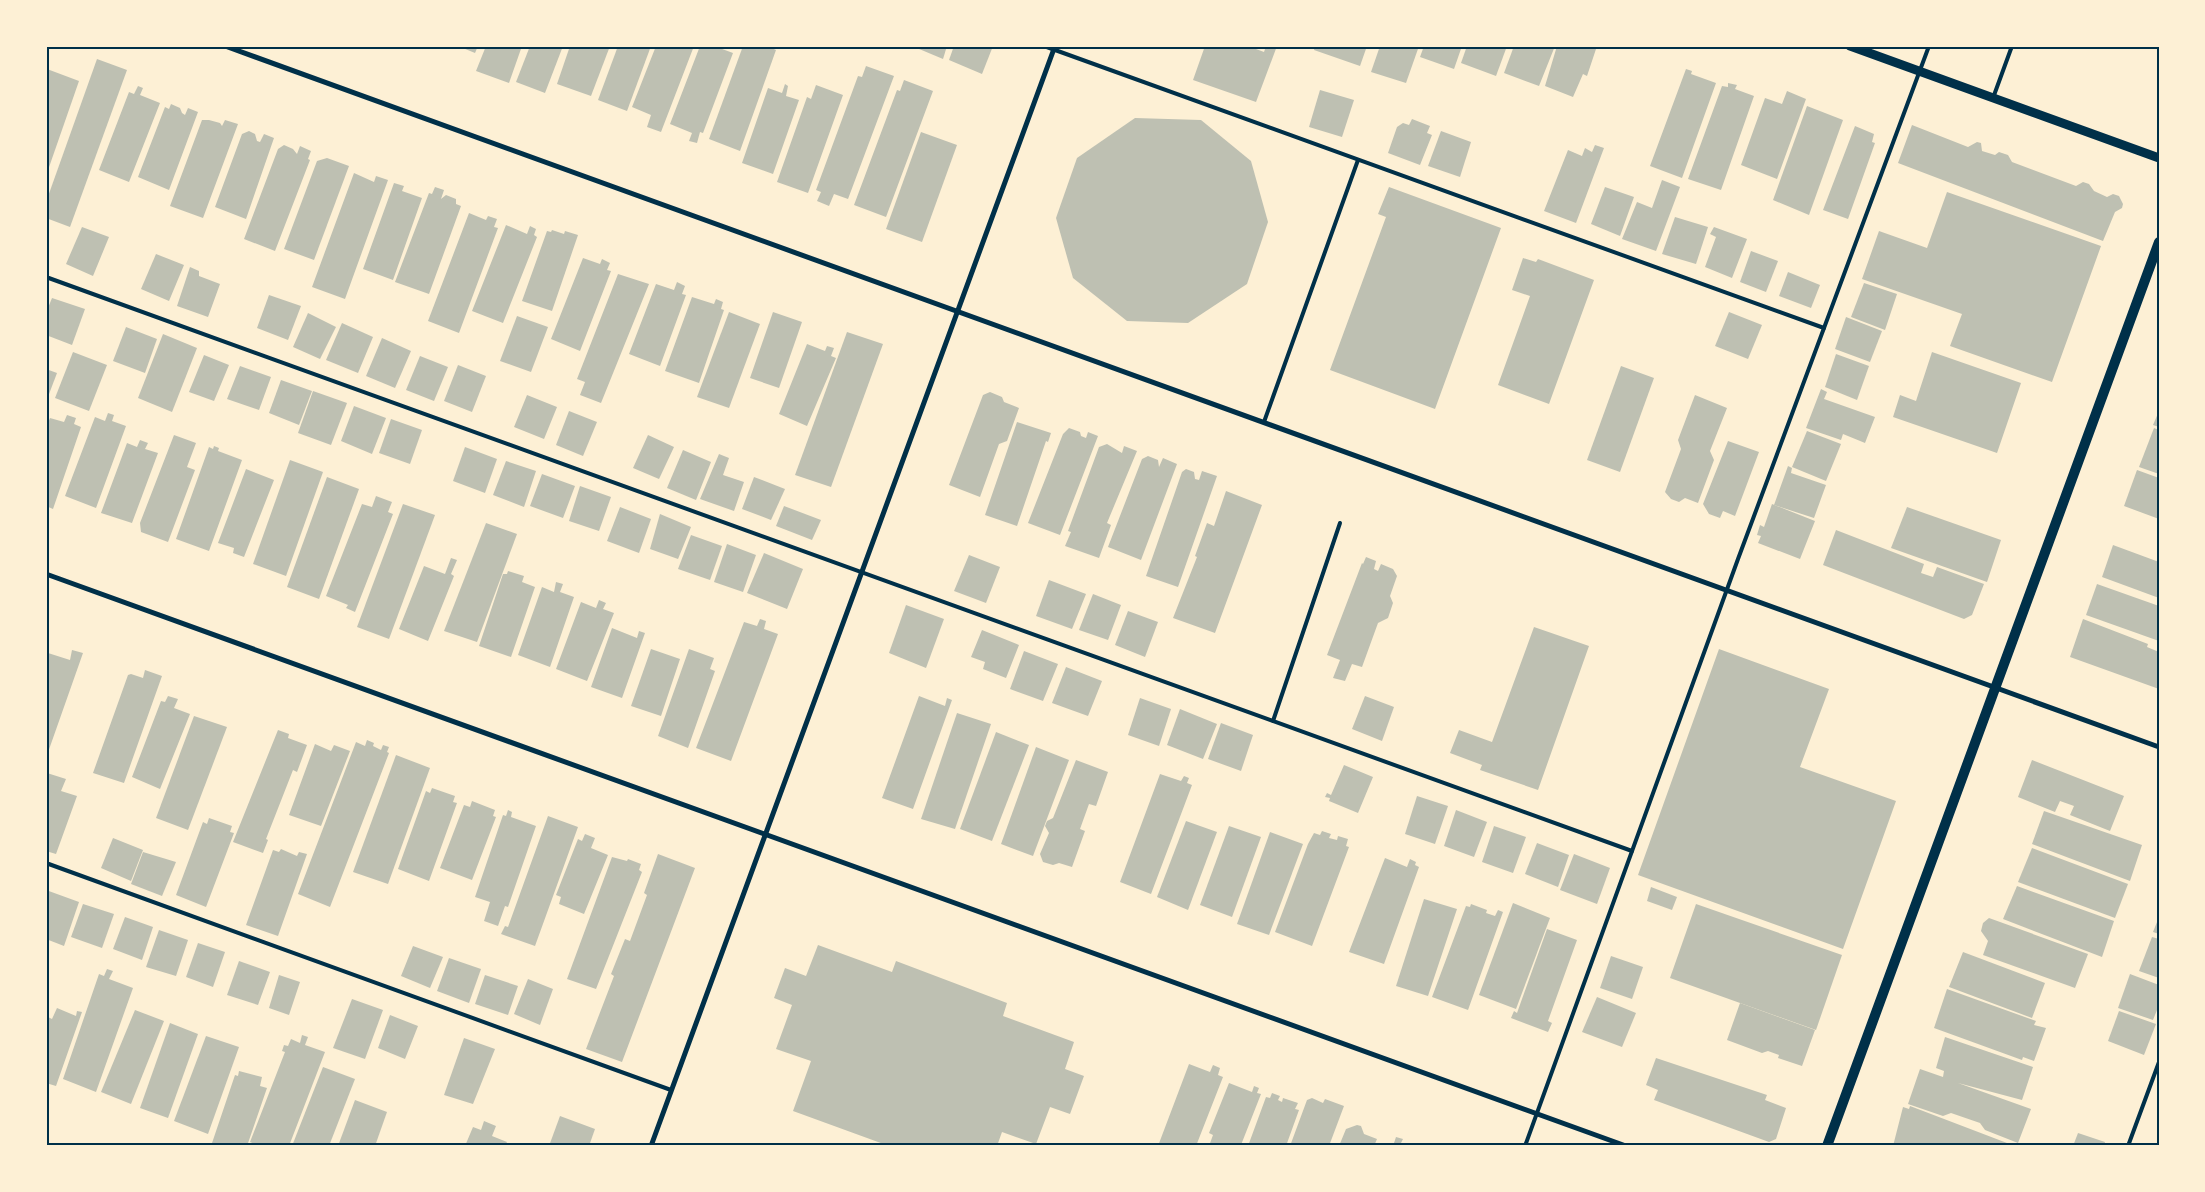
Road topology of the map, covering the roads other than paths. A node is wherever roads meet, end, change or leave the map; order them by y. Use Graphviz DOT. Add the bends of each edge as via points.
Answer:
graph roads {
  1 [pos="225,46"];
  2 [pos="1044,46"];
  3 [pos="1850,46"];
  4 [pos="1929,46"];
  5 [pos="2012,46"];
  6 [pos="1055,48"];
  7 [pos="1920,72"];
  8 [pos="1993,98"];
  9 [pos="2159,158"];
  10 [pos="1358,160"];
  11 [pos="2159,242"];
  12 [pos="46,277"];
  13 [pos="958,311"];
  14 [pos="1824,328"];
  15 [pos="1264,422"];
  16 [pos="1340,523"];
  17 [pos="862,572"];
  18 [pos="46,574"];
  19 [pos="1726,591"];
  20 [pos="1995,688"];
  21 [pos="1273,721"];
  22 [pos="2159,747"];
  23 [pos="766,833"];
  24 [pos="1632,851"];
  25 [pos="46,863"];
  26 [pos="2159,1062"];
  27 [pos="671,1090"];
  28 [pos="1536,1113"];
  29 [pos="651,1146"];
  30 [pos="1525,1146"];
  31 [pos="1626,1146"];
  32 [pos="1827,1146"];
  33 [pos="2128,1146"];
  1 -- 13 [label="street"];
  2 -- 6 [label="lane"];
  3 -- 7 [label="street"];
  4 -- 7 [label="lane"];
  5 -- 8 [label="lane"];
  6 -- 10 [label="lane"];
  6 -- 13 [label="street"];
  7 -- 8 [label="street"];
  7 -- 14 [label="lane"];
  8 -- 9 [label="street"];
  10 -- 14 [label="lane"];
  10 -- 15 [label="lane"];
  11 -- 20 [label="main road"];
  12 -- 17 [label="lane"];
  13 -- 15 [label="street"];
  13 -- 17 [label="street"];
  14 -- 19 [label="lane"];
  15 -- 19 [label="street"];
  16 -- 21 [label="lane"];
  17 -- 21 [label="lane"];
  17 -- 23 [label="street"];
  18 -- 23 [label="street"];
  19 -- 20 [label="street"];
  19 -- 24 [label="lane"];
  20 -- 22 [label="street"];
  20 -- 32 [label="main road"];
  21 -- 24 [label="lane"];
  23 -- 27 [label="street"];
  23 -- 28 [label="street"];
  24 -- 28 [label="lane"];
  25 -- 27 [label="lane"];
  26 -- 33 [label="lane"];
  27 -- 29 [label="street"];
  28 -- 30 [label="lane"];
  28 -- 31 [label="street"];
}
